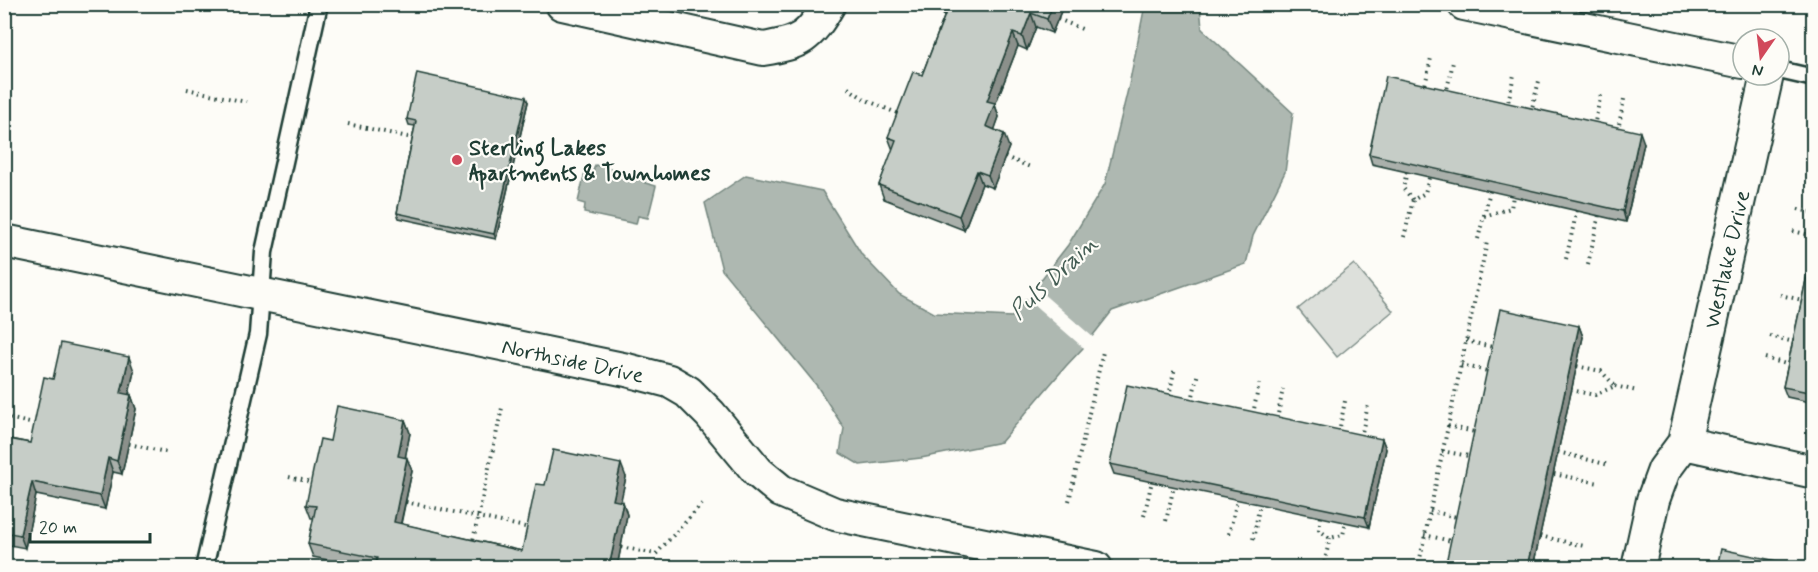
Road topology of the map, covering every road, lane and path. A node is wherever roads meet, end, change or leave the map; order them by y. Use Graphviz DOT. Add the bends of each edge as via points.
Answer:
graph roads {
  1 [pos="319,4"];
  2 [pos="562,4"];
  3 [pos="829,4"];
  4 [pos="1464,4"];
  5 [pos="1058,19"];
  6 [pos="1082,29"];
  7 [pos="1431,58"];
  8 [pos="1731,60"];
  9 [pos="1453,62"];
  10 [pos="1791,73"];
  11 [pos="1514,75"];
  12 [pos="1814,78"];
  13 [pos="1539,81"];
  14 [pos="1764,87"];
  15 [pos="848,88"];
  16 [pos="187,89"];
  17 [pos="1423,94"];
  18 [pos="1601,94"];
  19 [pos="1445,98"];
  20 [pos="1624,99"];
  21 [pos="246,102"];
  22 [pos="1506,112"];
  23 [pos="905,116"];
  24 [pos="1530,117"];
  25 [pos="348,124"];
  26 [pos="1593,131"];
  27 [pos="1616,137"];
  28 [pos="423,140"];
  29 [pos="1005,157"];
  30 [pos="1030,167"];
  31 [pos="1407,172"];
  32 [pos="1429,178"];
  33 [pos="1490,191"];
  34 [pos="1514,196"];
  35 [pos="1413,200"];
  36 [pos="1798,209"];
  37 [pos="1577,210"];
  38 [pos="1814,213"];
  39 [pos="1599,215"];
  40 [pos="1484,216"];
  41 [pos="1793,231"];
  42 [pos="1814,236"];
  43 [pos="1404,237"];
  44 [pos="1478,239"];
  45 [pos="4,241"];
  46 [pos="1488,242"];
  47 [pos="1566,259"];
  48 [pos="1588,264"];
  49 [pos="260,295"];
  50 [pos="1780,295"];
  51 [pos="1807,301"];
  52 [pos="1770,336"];
  53 [pos="1466,341"];
  54 [pos="1798,343"];
  55 [pos="1498,348"];
  56 [pos="1103,352"];
  57 [pos="1765,358"];
  58 [pos="1461,365"];
  59 [pos="1576,366"];
  60 [pos="1793,366"];
  61 [pos="1175,367"];
  62 [pos="1198,372"];
  63 [pos="1493,372"];
  64 [pos="1259,384"];
  65 [pos="1615,386"];
  66 [pos="1283,389"];
  67 [pos="1571,390"];
  68 [pos="1637,390"];
  69 [pos="1345,401"];
  70 [pos="1167,402"];
  71 [pos="1368,405"];
  72 [pos="502,408"];
  73 [pos="1190,408"];
  74 [pos="4,417"];
  75 [pos="1252,421"];
  76 [pos="42,425"];
  77 [pos="1276,425"];
  78 [pos="1448,426"];
  79 [pos="1480,433"];
  80 [pos="1338,439"];
  81 [pos="1684,442"];
  82 [pos="129,444"];
  83 [pos="1360,444"];
  84 [pos="1442,451"];
  85 [pos="1558,452"];
  86 [pos="170,453"];
  87 [pos="1475,457"];
  88 [pos="1609,465"];
  89 [pos="1814,472"];
  90 [pos="1554,474"];
  91 [pos="289,477"];
  92 [pos="1152,482"];
  93 [pos="1599,483"];
  94 [pos="318,484"];
  95 [pos="1174,486"];
  96 [pos="1237,500"];
  97 [pos="1069,501"];
  98 [pos="406,502"];
  99 [pos="704,502"];
  100 [pos="1260,504"];
  101 [pos="1430,511"];
  102 [pos="1144,516"];
  103 [pos="478,517"];
  104 [pos="1321,518"];
  105 [pos="1461,518"];
  106 [pos="1167,521"];
  107 [pos="1346,522"];
  108 [pos="534,529"];
  109 [pos="1230,534"];
  110 [pos="1424,535"];
  111 [pos="1540,536"];
  112 [pos="1330,537"];
  113 [pos="1253,539"];
  114 [pos="1456,542"];
  115 [pos="1584,546"];
  116 [pos="621,547"];
  117 [pos="471,552"];
  118 [pos="1535,560"];
  119 [pos="204,567"];
  120 [pos="1096,567"];
  121 [pos="1323,567"];
  122 [pos="1418,567"];
  123 [pos="1570,567"];
  124 [pos="1638,567"];
  1 -- 49 [label="lane" via="264,252"];
  2 -- 3 [label="street" via="763,49 791,45 809,33"];
  4 -- 8 [label="street"];
  5 -- 6 [label="path"];
  7 -- 17 [label="path"];
  9 -- 19 [label="path"];
  10 -- 12 [label="lane"];
  11 -- 22 [label="path"];
  13 -- 24 [label="path"];
  14 -- 81 [label="street, Westlake Drive"];
  15 -- 23 [label="path"];
  16 -- 21 [label="path"];
  18 -- 26 [label="path"];
  20 -- 27 [label="path"];
  25 -- 28 [label="path"];
  29 -- 30 [label="path"];
  31 -- 35 [label="path" via="1403,188"];
  32 -- 35 [label="path" via="1425,193"];
  33 -- 40 [label="path"];
  34 -- 40 [label="path" via="1511,208"];
  35 -- 43 [label="path"];
  36 -- 38 [label="path"];
  37 -- 47 [label="path"];
  39 -- 48 [label="path"];
  40 -- 44 [label="path"];
  41 -- 42 [label="path"];
  45 -- 49 [label="street, Northside Drive"];
  46 -- 53 [label="path"];
  49 -- 119 [label="lane" via="258,334"];
  49 -- 120 [label="street, Northside Drive" via="669,381 692,395 758,472 781,491 806,504 835,514"];
  50 -- 51 [label="path"];
  52 -- 54 [label="path"];
  53 -- 55 [label="path"];
  53 -- 58 [label="path"];
  56 -- 97 [label="path"];
  57 -- 60 [label="path"];
  58 -- 63 [label="path"];
  58 -- 78 [label="path"];
  59 -- 65 [label="path" via="1601,371"];
  61 -- 70 [label="path"];
  62 -- 73 [label="path"];
  64 -- 75 [label="path"];
  65 -- 67 [label="path" via="1595,395"];
  65 -- 68 [label="path"];
  66 -- 77 [label="path"];
  69 -- 80 [label="path"];
  71 -- 83 [label="path"];
  72 -- 103 [label="path"];
  74 -- 76 [label="path"];
  78 -- 79 [label="path"];
  78 -- 84 [label="path"];
  81 -- 89 [label="street"];
  81 -- 124 [label="street, Westlake Drive" via="1660,480"];
  82 -- 86 [label="path"];
  84 -- 87 [label="path"];
  84 -- 101 [label="path"];
  85 -- 88 [label="path"];
  90 -- 93 [label="path"];
  91 -- 94 [label="path"];
  92 -- 102 [label="path"];
  95 -- 106 [label="path"];
  96 -- 109 [label="path"];
  98 -- 103 [label="path"];
  99 -- 116 [label="path" via="656,554"];
  100 -- 113 [label="path"];
  101 -- 105 [label="path"];
  101 -- 110 [label="path"];
  103 -- 108 [label="path"];
  103 -- 117 [label="path"];
  104 -- 112 [label="path" via="1319,530"];
  107 -- 112 [label="path" via="1343,535"];
  110 -- 114 [label="path"];
  110 -- 122 [label="path"];
  111 -- 115 [label="path"];
  112 -- 121 [label="path"];
  118 -- 123 [label="path"];
}
